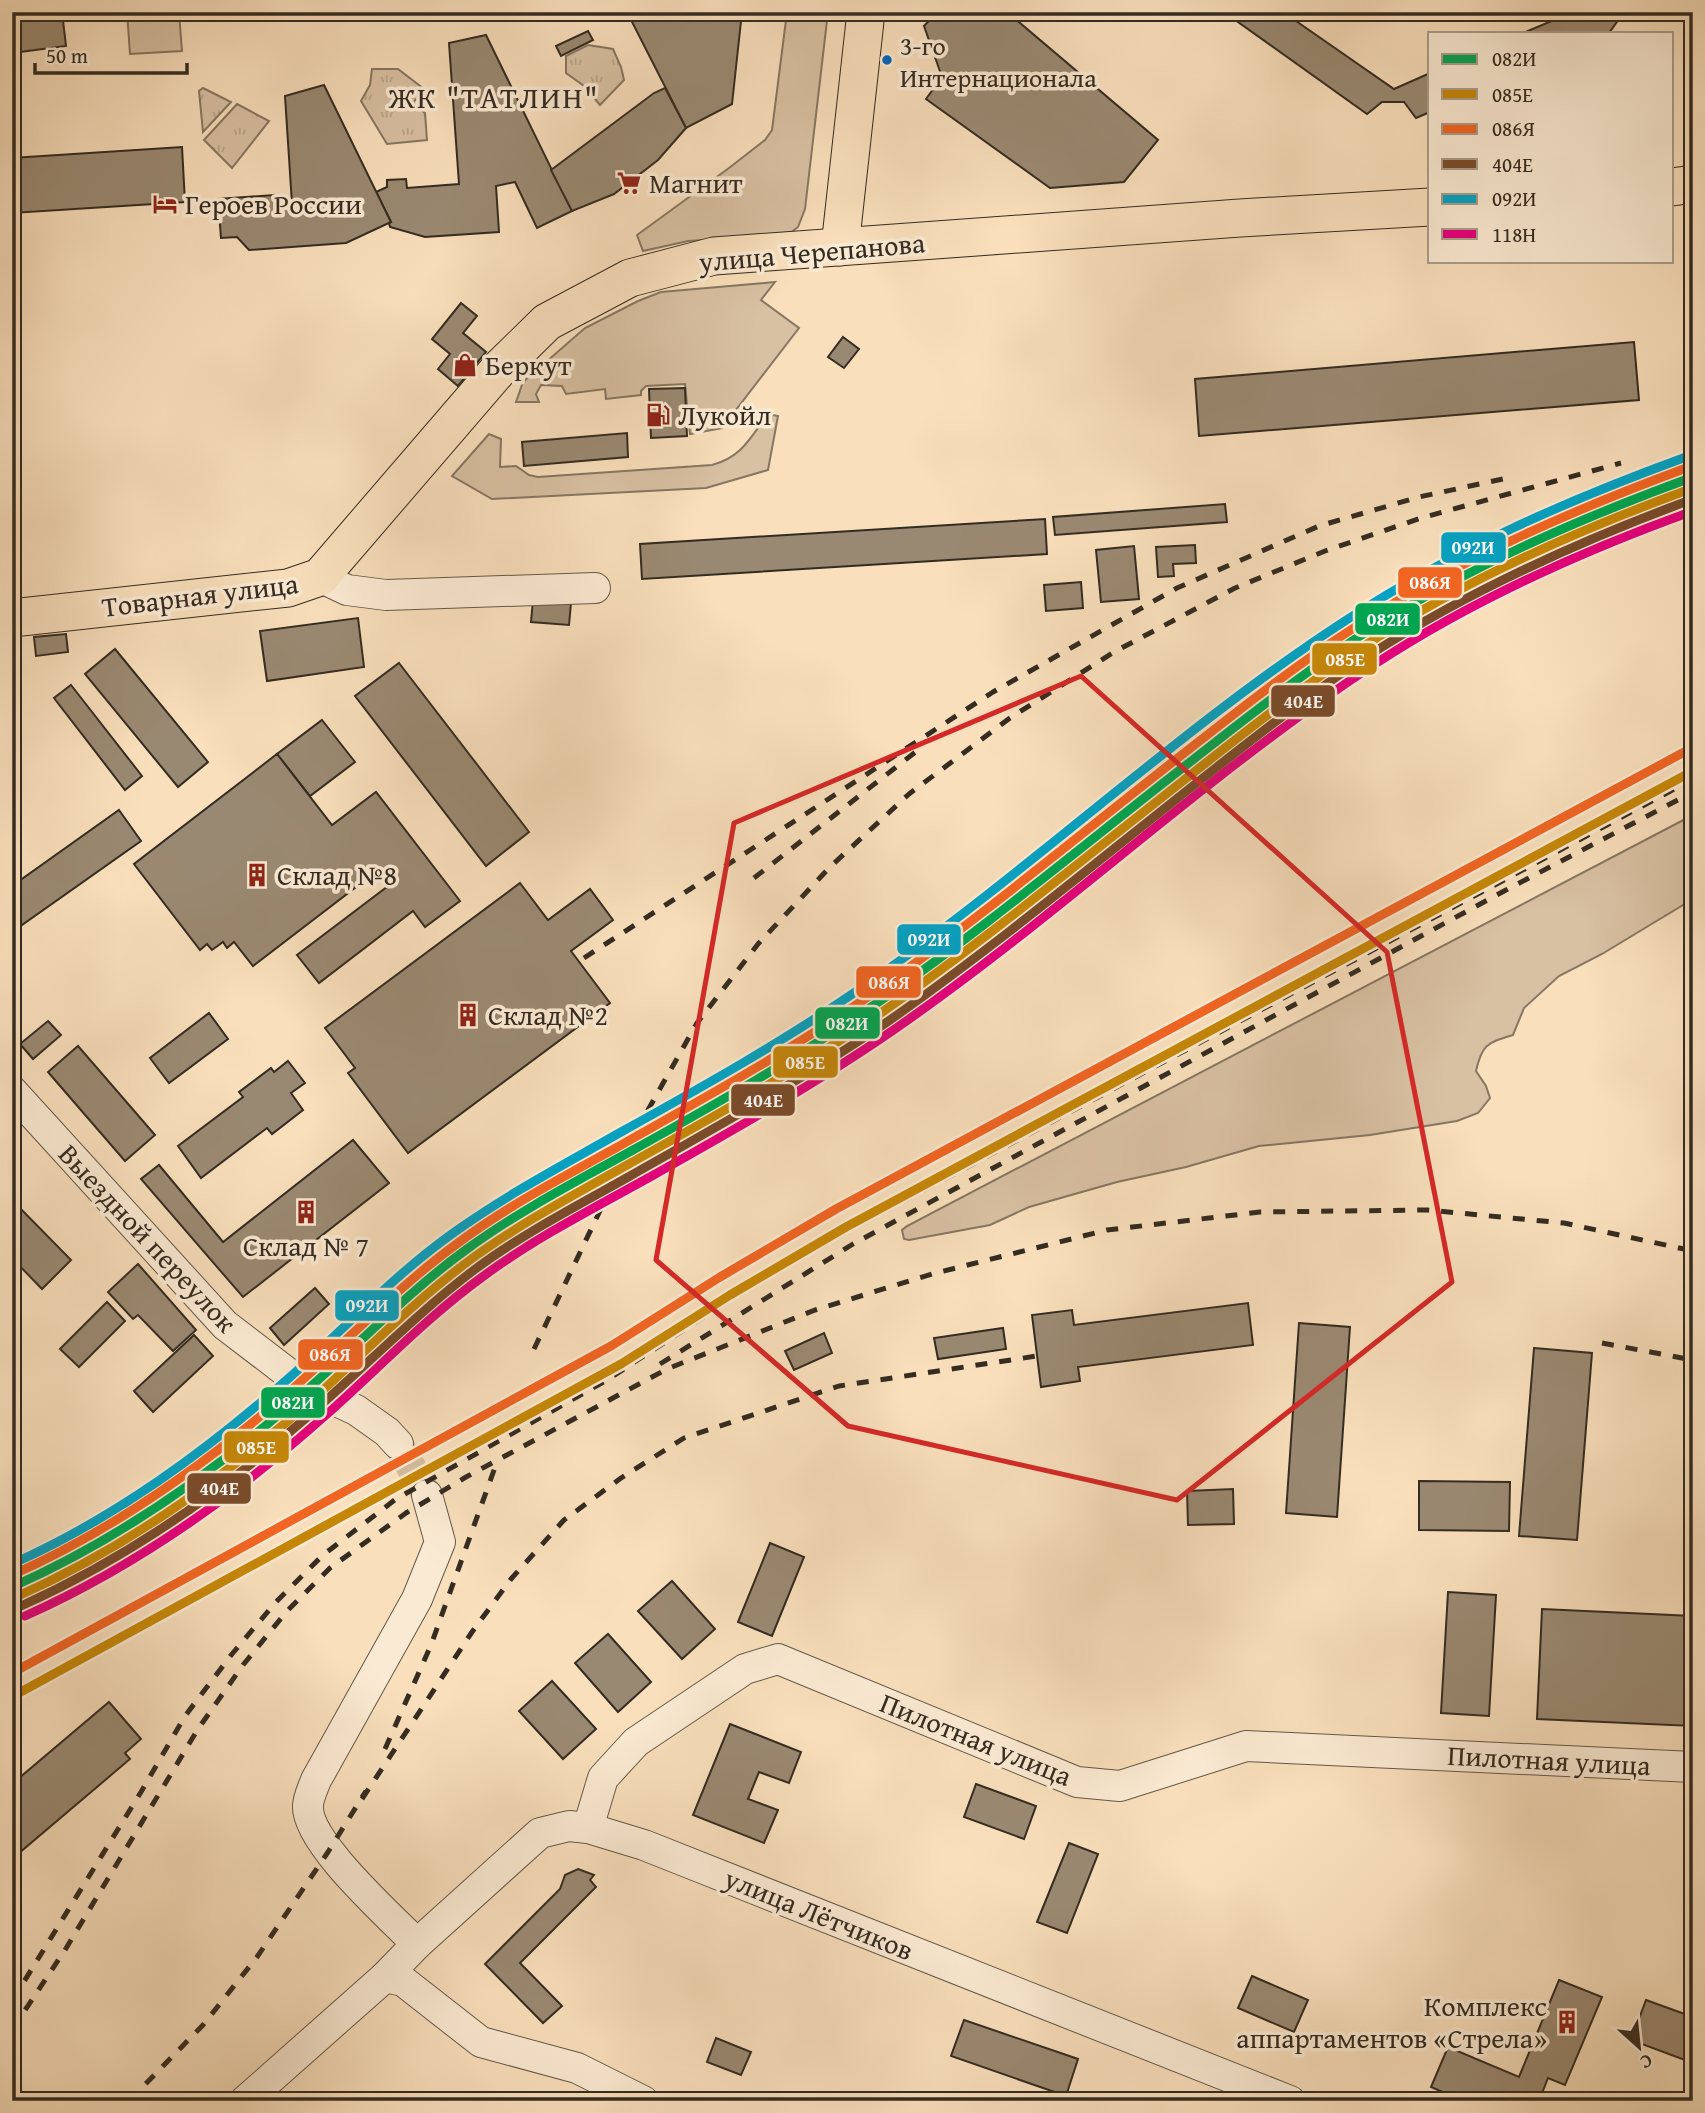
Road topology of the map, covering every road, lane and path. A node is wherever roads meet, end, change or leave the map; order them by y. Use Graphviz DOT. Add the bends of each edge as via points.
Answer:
graph roads {
  1 [pos="866,12"];
  2 [pos="1693,184"];
  3 [pos="1674,187"];
  4 [pos="1428,207"];
  5 [pos="840,247"];
  6 [pos="320,577"];
  7 [pos="595,588"];
  8 [pos="12,618"];
  9 [pos="12,1091"];
  10 [pos="398,1444"];
  11 [pos="427,1495"];
  12 [pos="1693,1767"];
  13 [pos="588,1828"];
  14 [pos="417,1944"];
  15 [pos="385,1977"];
  16 [pos="245,2101"];
  17 [pos="643,2101"];
  18 [pos="1290,2101"];
  1 -- 5 [label="main road"];
  2 -- 3 [label="main road"];
  4 -- 5 [label="main road, улица Черепанова"];
  5 -- 6 [label="main road, улица Черепанова" via="715,256 630,278 547,322 499,369"];
  6 -- 7 [label="street, Товарная улица" via="347,590 386,596"];
  6 -- 8 [label="main road, Товарная улица" via="288,588"];
  9 -- 10 [label="street, Выездной переулок" via="225,1325 306,1387 356,1410"];
  11 -- 14 [label="street" via="440,1542 417,1599 316,1780 307,1806 312,1826 328,1852"];
  12 -- 13 [label="street, Пилотная улица" via="1246,1746 1119,1786 1077,1782 778,1659 745,1669 636,1742 603,1778"];
  13 -- 14 [label="street, улица Лётчиков" via="569,1826 540,1833"];
  13 -- 18 [label="street, улица Лётчиков" via="644,1844"];
  14 -- 15 [label="street, улица Лётчиков"];
  15 -- 16 [label="street, улица Лётчиков"];
  15 -- 17 [label="street" via="403,1981 481,2042 577,2068"];
}
